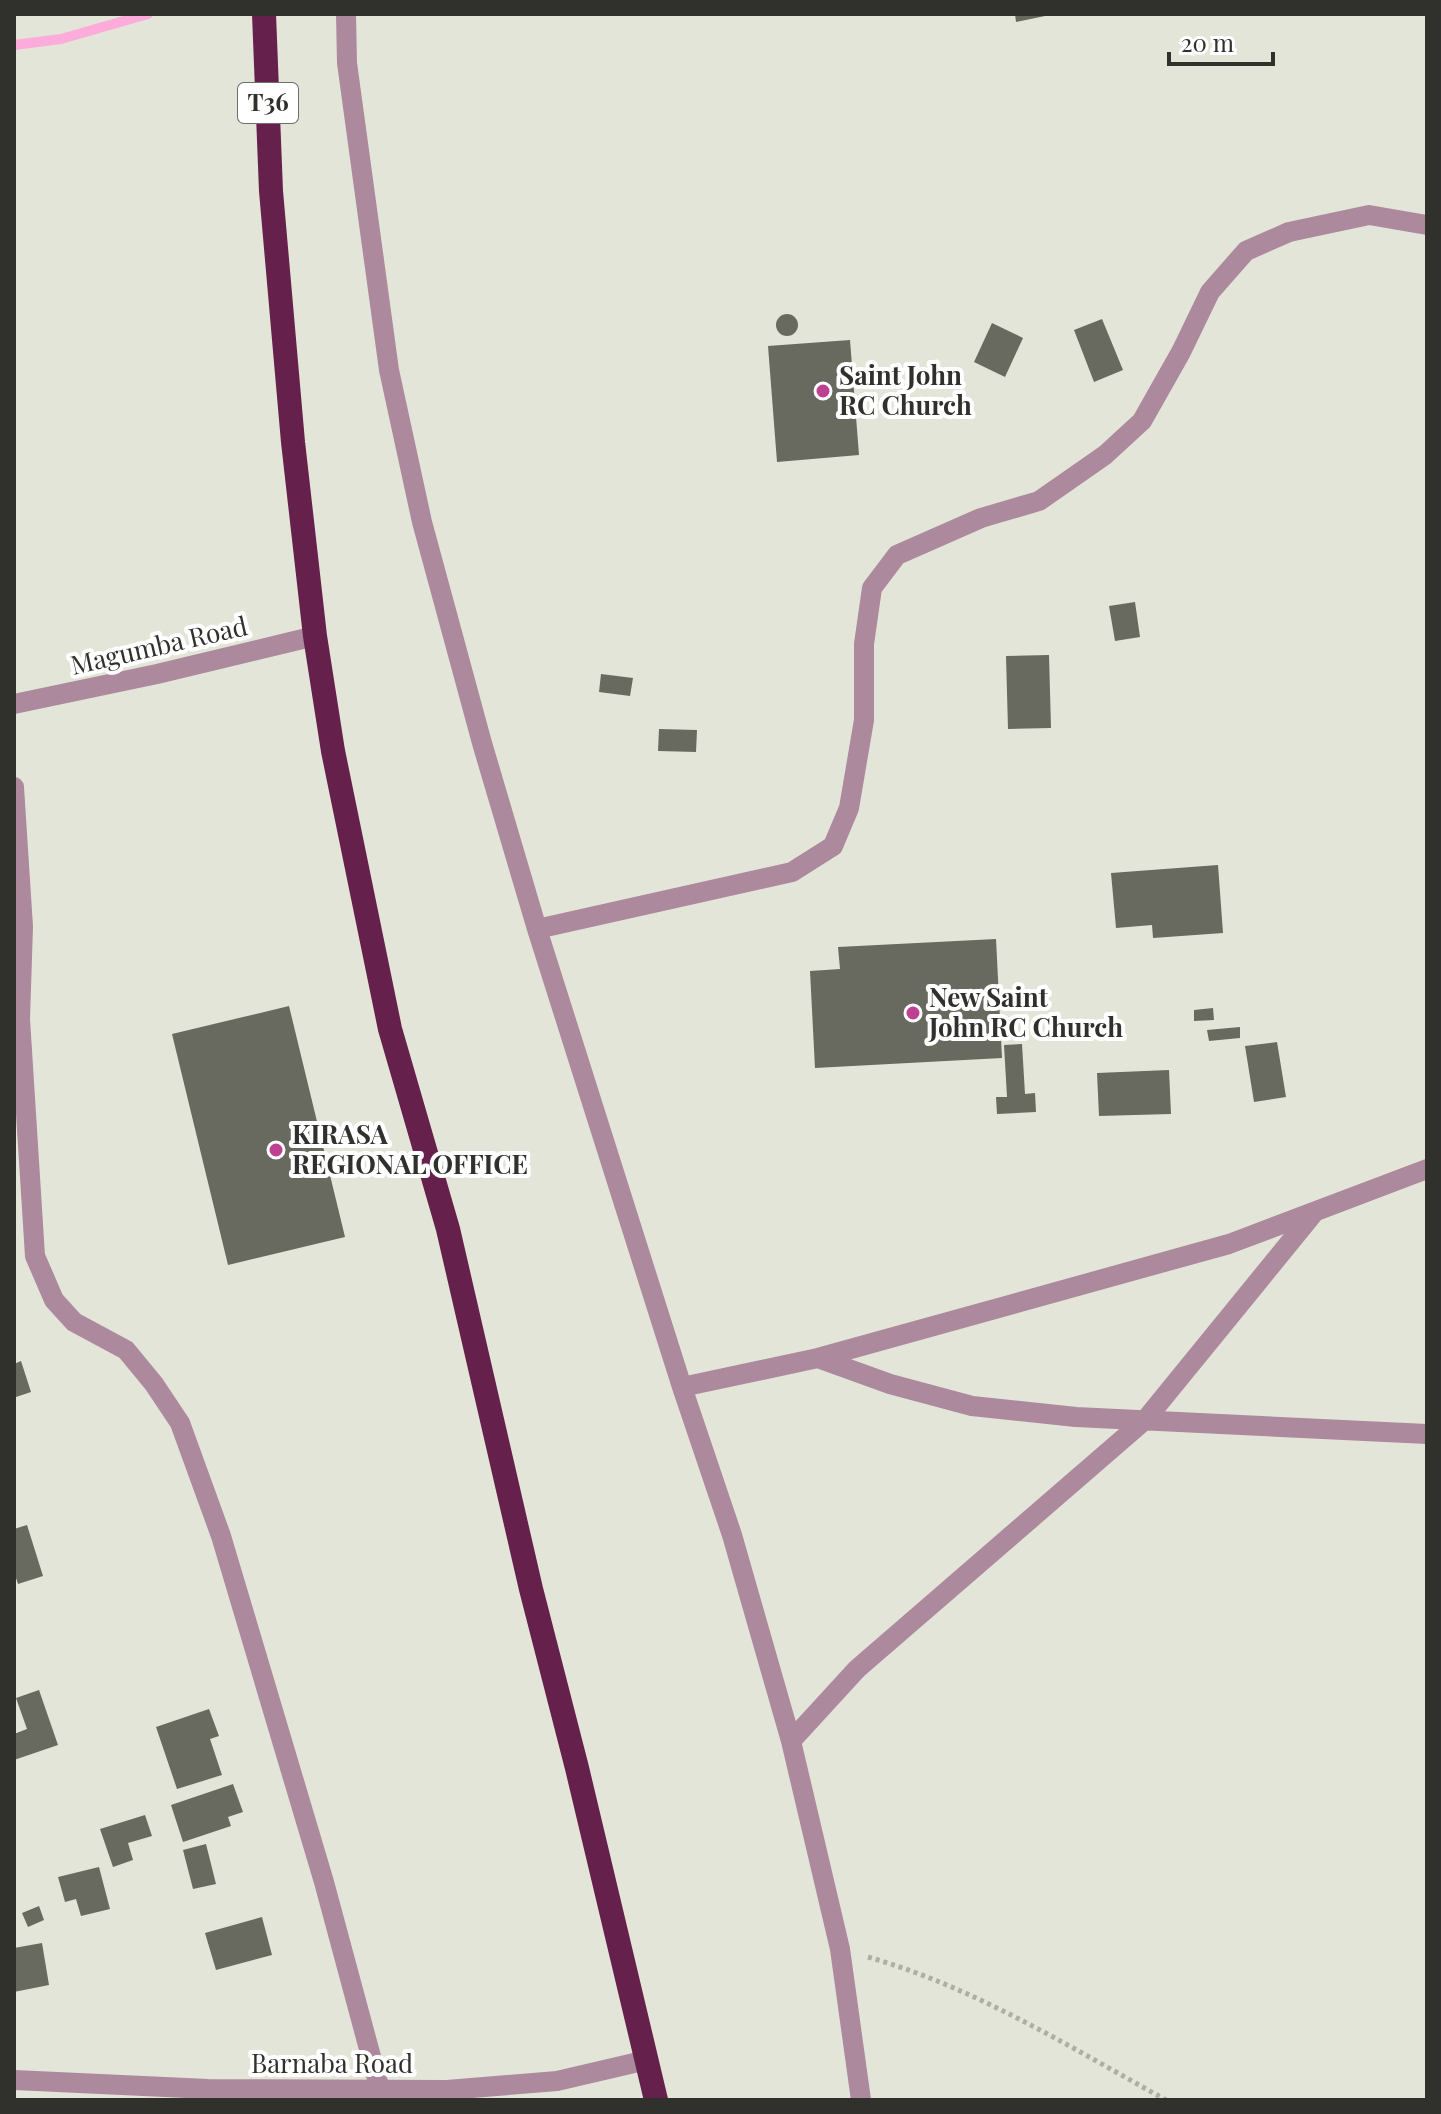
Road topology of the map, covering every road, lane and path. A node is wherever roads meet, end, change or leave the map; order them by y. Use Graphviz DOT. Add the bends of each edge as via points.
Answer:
graph roads {
  1 [pos="264,14"];
  2 [pos="346,14"];
  3 [pos="1427,225"];
  4 [pos="315,636"];
  5 [pos="14,704"];
  6 [pos="14,787"];
  7 [pos="537,929"];
  8 [pos="1427,1169"];
  9 [pos="1313,1214"];
  10 [pos="818,1358"];
  11 [pos="682,1387"];
  12 [pos="1146,1419"];
  13 [pos="1427,1434"];
  14 [pos="791,1741"];
  15 [pos="840,1949"];
  16 [pos="647,2060"];
  17 [pos="14,2080"];
  18 [pos="380,2090"];
  19 [pos="656,2100"];
  20 [pos="861,2100"];
  21 [pos="1166,2100"];
  1 -- 4 [label="highway, T36" via="271,191"];
  2 -- 7 [label="street" via="347,63 389,370 422,522"];
  3 -- 7 [label="street" via="1369,215 1289,232 1246,251 1210,292 1142,421 1105,455 1039,501 981,518 897,555 872,588 864,644 864,720 849,808 833,846 792,872"];
  4 -- 5 [label="street, Magumba Road"];
  4 -- 16 [label="highway, T36" via="390,1029 448,1229"];
  6 -- 18 [label="street" via="23,927 20,1019 35,1256 54,1300 74,1322 126,1350 180,1423 226,1551"];
  7 -- 11 [label="street"];
  8 -- 9 [label="street"];
  9 -- 10 [label="street" via="1229,1244"];
  9 -- 12 [label="street"];
  10 -- 11 [label="street"];
  10 -- 12 [label="street" via="972,1406"];
  11 -- 14 [label="street" via="732,1535"];
  12 -- 13 [label="street"];
  12 -- 14 [label="street" via="857,1669"];
  14 -- 15 [label="street"];
  15 -- 20 [label="street"];
  15 -- 21 [label="path" via="914,1970"];
  16 -- 18 [label="street, Barnaba Road" via="557,2081"];
  16 -- 19 [label="highway, T36"];
  17 -- 18 [label="street, Barnaba Road"];
}
